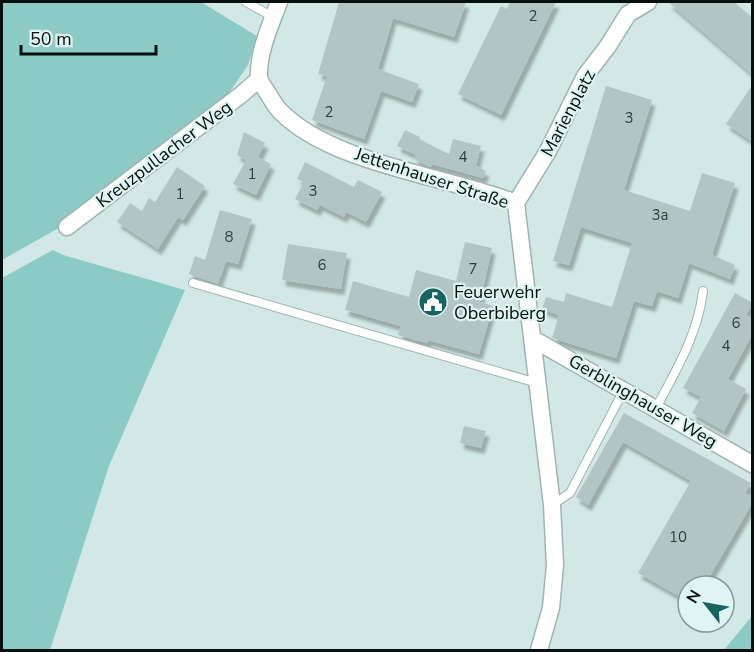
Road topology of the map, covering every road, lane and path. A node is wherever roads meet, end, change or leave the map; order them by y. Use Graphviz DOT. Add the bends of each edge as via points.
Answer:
graph roads {
  1 [pos="246,2"];
  2 [pos="648,2"];
  3 [pos="276,9"];
  4 [pos="259,79"];
  5 [pos="516,203"];
  6 [pos="67,227"];
  7 [pos="193,283"];
  8 [pos="703,291"];
  9 [pos="533,339"];
  10 [pos="537,383"];
  11 [pos="624,390"];
  12 [pos="656,408"];
  13 [pos="753,464"];
  14 [pos="552,505"];
  15 [pos="539,651"];
  1 -- 3 [label="lane"];
  2 -- 5 [label="street, Marienplatz" via="628,14 585,76 548,151"];
  3 -- 4 [label="street" via="260,62"];
  4 -- 5 [label="street, Jettenhauser Straße" via="280,111 312,135 353,154"];
  4 -- 6 [label="street, Kreuzpullacher Weg"];
  5 -- 9 [label="street, Jettenhauser Straße"];
  7 -- 10 [label="lane"];
  8 -- 12 [label="lane" via="686,353"];
  9 -- 10 [label="street, Jettenhauser Straße"];
  9 -- 11 [label="street, Gerblinghauser Weg"];
  10 -- 14 [label="street, Jettenhauser Straße"];
  11 -- 12 [label="street, Gerblinghauser Weg"];
  11 -- 14 [label="lane" via="570,493"];
  12 -- 13 [label="street, Gerblinghauser Weg"];
  14 -- 15 [label="street, Jettenhauser Straße" via="555,565 551,608"];
}
